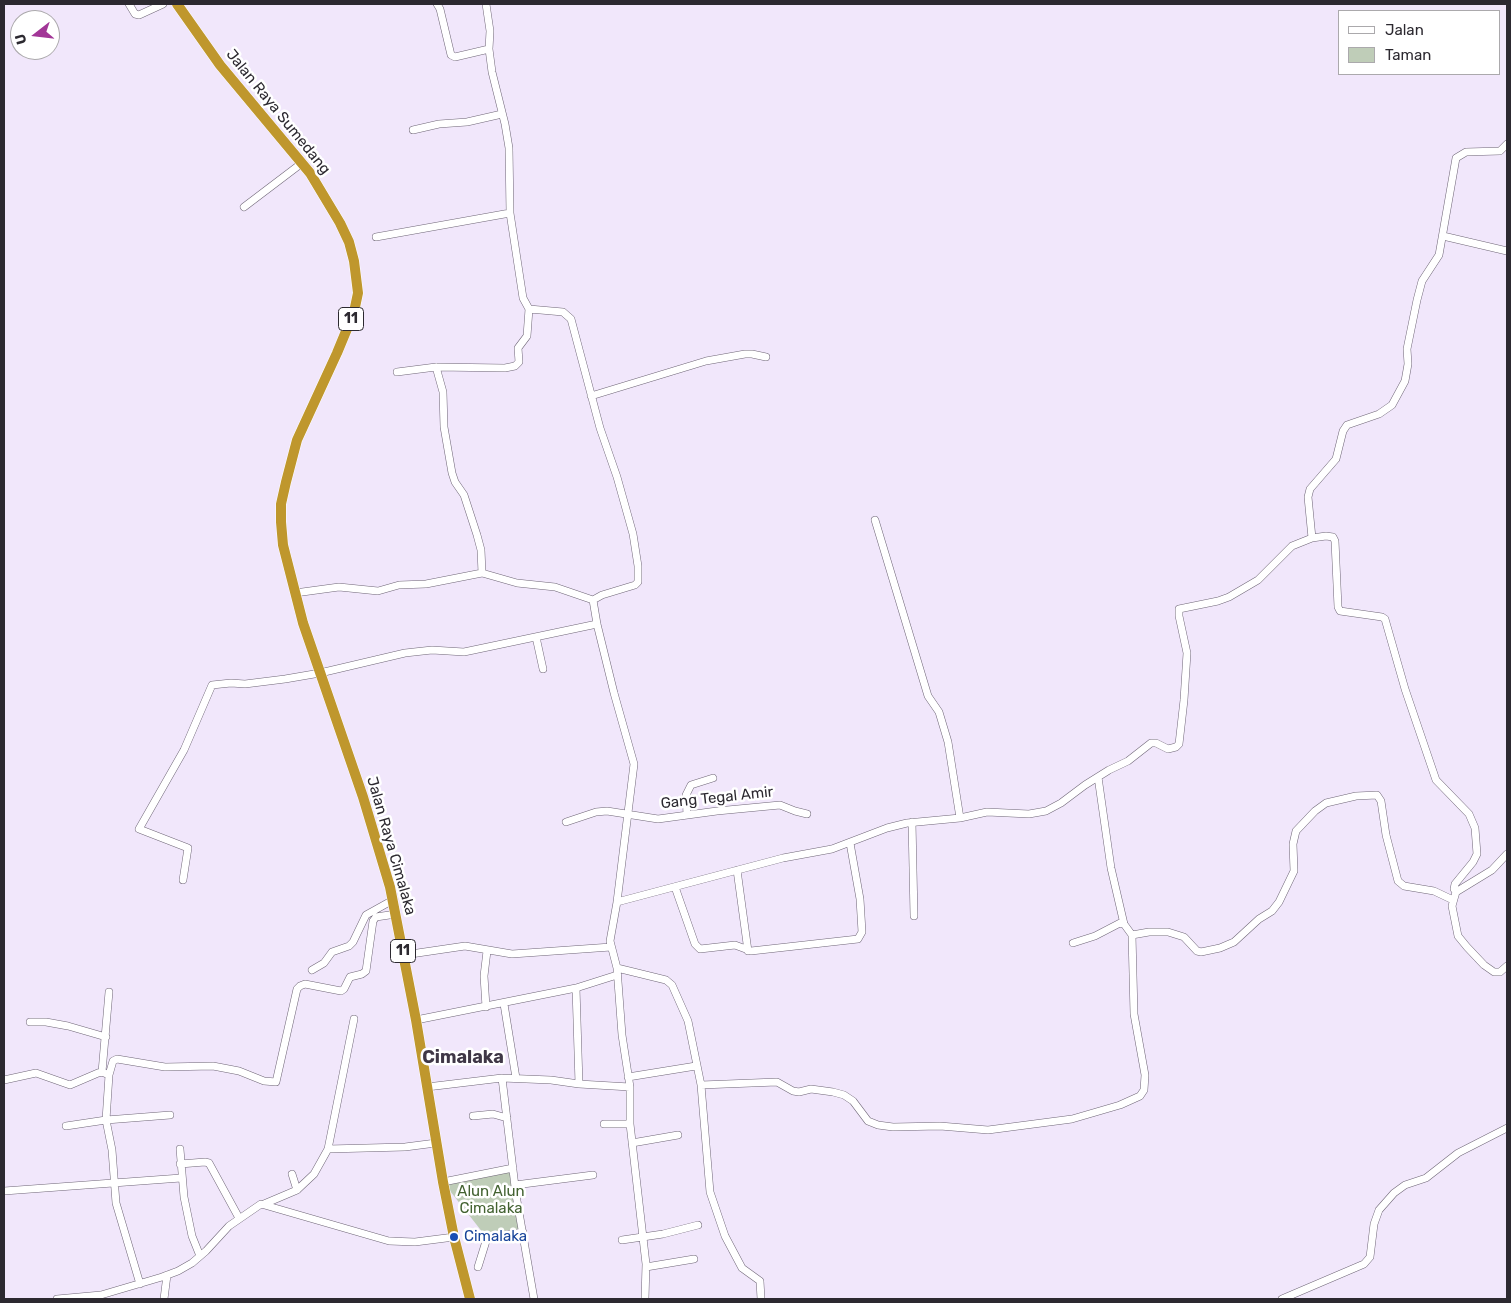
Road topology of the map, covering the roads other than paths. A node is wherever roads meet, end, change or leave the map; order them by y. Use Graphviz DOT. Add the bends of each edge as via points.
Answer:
graph roads {
  1 [pos="129,4"];
  2 [pos="163,4"];
  3 [pos="177,4"];
  4 [pos="437,4"];
  5 [pos="486,4"];
  6 [pos="489,48"];
  7 [pos="502,114"];
  8 [pos="413,130"];
  9 [pos="1507,144"];
  10 [pos="302,164"];
  11 [pos="244,207"];
  12 [pos="510,213"];
  13 [pos="1443,236"];
  14 [pos="376,237"];
  15 [pos="1507,251"];
  16 [pos="529,309"];
  17 [pos="766,357"];
  18 [pos="436,367"];
  19 [pos="397,372"];
  20 [pos="591,396"];
  21 [pos="875,520"];
  22 [pos="1312,538"];
  23 [pos="482,573"];
  24 [pos="295,593"];
  25 [pos="593,600"];
  26 [pos="597,624"];
  27 [pos="536,636"];
  28 [pos="543,669"];
  29 [pos="320,673"];
  30 [pos="1098,777"];
  31 [pos="713,778"];
  32 [pos="628,813"];
  33 [pos="807,814"];
  34 [pos="687,815"];
  35 [pos="960,818"];
  36 [pos="566,822"];
  37 [pos="912,822"];
  38 [pos="850,843"];
  39 [pos="1507,854"];
  40 [pos="737,870"];
  41 [pos="183,880"];
  42 [pos="674,887"];
  43 [pos="1456,892"];
  44 [pos="393,900"];
  45 [pos="1453,900"];
  46 [pos="617,902"];
  47 [pos="396,914"];
  48 [pos="914,916"];
  49 [pos="1124,924"];
  50 [pos="1132,936"];
  51 [pos="1073,943"];
  52 [pos="611,947"];
  53 [pos="486,951"];
  54 [pos="748,951"];
  55 [pos="404,955"];
  56 [pos="1507,966"];
  57 [pos="312,970"];
  58 [pos="617,971"];
  59 [pos="576,988"];
  60 [pos="109,992"];
  61 [pos="504,1004"];
  62 [pos="486,1007"];
  63 [pos="354,1019"];
  64 [pos="416,1020"];
  65 [pos="30,1022"];
  66 [pos="106,1037"];
  67 [pos="696,1066"];
  68 [pos="105,1074"];
  69 [pos="628,1076"];
  70 [pos="502,1078"];
  71 [pos="516,1078"];
  72 [pos="4,1080"];
  73 [pos="579,1084"];
  74 [pos="700,1085"];
  75 [pos="427,1087"];
  76 [pos="630,1087"];
  77 [pos="170,1115"];
  78 [pos="473,1116"];
  79 [pos="506,1118"];
  80 [pos="106,1120"];
  81 [pos="604,1124"];
  82 [pos="630,1124"];
  83 [pos="66,1126"];
  84 [pos="1507,1128"];
  85 [pos="678,1135"];
  86 [pos="436,1143"];
  87 [pos="632,1143"];
  88 [pos="180,1149"];
  89 [pos="330,1149"];
  90 [pos="180,1164"];
  91 [pos="513,1168"];
  92 [pos="292,1174"];
  93 [pos="594,1175"];
  94 [pos="181,1178"];
  95 [pos="443,1182"];
  96 [pos="114,1184"];
  97 [pos="515,1185"];
  98 [pos="297,1190"];
  99 [pos="4,1192"];
  100 [pos="268,1205"];
  101 [pos="239,1218"];
  102 [pos="698,1225"];
  103 [pos="523,1232"];
  104 [pos="643,1236"];
  105 [pos="454,1238"];
  106 [pos="622,1240"];
  107 [pos="200,1256"];
  108 [pos="694,1259"];
  109 [pos="478,1267"];
  110 [pos="646,1268"];
  111 [pos="167,1275"];
  112 [pos="140,1284"];
  113 [pos="121,1289"];
  114 [pos="57,1299"];
  115 [pos="121,1299"];
  116 [pos="164,1299"];
  117 [pos="470,1299"];
  118 [pos="534,1299"];
  119 [pos="645,1299"];
  120 [pos="761,1299"];
  121 [pos="1282,1299"];
  1 -- 2 [label="street" via="139,15"];
  3 -- 10 [label="highway, Jalan Raya Sumedang / 11" via="220,65"];
  4 -- 6 [label="street" via="450,56"];
  5 -- 6 [label="street"];
  6 -- 7 [label="street"];
  7 -- 8 [label="street"];
  7 -- 12 [label="street" via="509,148"];
  9 -- 13 [label="street" via="1500,151 1466,152 1456,158"];
  10 -- 11 [label="street"];
  10 -- 24 [label="highway, Jalan Raya Sumedang / 11" via="348,242 358,292 346,333 297,440 281,504 283,544"];
  12 -- 14 [label="street"];
  12 -- 16 [label="street" via="522,298"];
  13 -- 15 [label="street"];
  13 -- 22 [label="street" via="1439,255 1422,281 1401,392 1392,406 1347,425 1343,431 1336,459 1310,489"];
  16 -- 18 [label="street" via="527,336 518,348 517,365 505,368"];
  16 -- 20 [label="street" via="563,312 571,319"];
  17 -- 20 [label="street" via="745,354 706,361"];
  18 -- 19 [label="street"];
  18 -- 23 [label="street" via="443,392 444,427 452,474 464,495 477,535"];
  20 -- 25 [label="street" via="633,534 639,579 635,585"];
  21 -- 35 [label="street" via="928,696 939,712 948,742"];
  22 -- 30 [label="street" via="1292,546 1263,575 1240,592 1218,602 1179,610 1187,653 1178,746 1168,749 1153,743"];
  22 -- 43 [label="street" via="1326,536 1333,537 1335,541 1340,611 1385,619 1436,780 1469,814 1475,828 1477,854 1455,884"];
  23 -- 24 [label="street" via="378,591 339,587"];
  23 -- 25 [label="street" via="555,587"];
  24 -- 29 [label="highway, Jalan Raya Sumedang / 11"];
  25 -- 26 [label="street"];
  26 -- 27 [label="street"];
  26 -- 32 [label="street" via="634,764"];
  27 -- 28 [label="street"];
  27 -- 29 [label="street" via="464,652 432,650 405,653"];
  29 -- 41 [label="street" via="245,684 212,685 184,750 139,829 188,848"];
  29 -- 44 [label="highway, Jalan Raya Cimalaka / 11" via="372,824"];
  30 -- 35 [label="street" via="1046,811 1029,814 987,812"];
  30 -- 49 [label="street" via="1111,868"];
  31 -- 34 [label="street" via="691,785 686,795"];
  32 -- 34 [label="street, Gang Tegal Amir" via="658,819"];
  32 -- 36 [label="street, Gang Tegal Amir" via="596,812"];
  32 -- 46 [label="street"];
  33 -- 34 [label="street, Gang Tegal Amir" via="780,805"];
  35 -- 37 [label="street"];
  37 -- 38 [label="street"];
  37 -- 48 [label="street"];
  38 -- 40 [label="street"];
  38 -- 54 [label="street" via="860,899 860,939"];
  39 -- 43 [label="street" via="1492,870"];
  40 -- 42 [label="street"];
  40 -- 54 [label="street"];
  42 -- 46 [label="street"];
  42 -- 54 [label="street" via="698,948 735,945"];
  43 -- 45 [label="street"];
  44 -- 47 [label="highway, Jalan Raya Cimalaka / 11"];
  44 -- 57 [label="street" via="366,915 354,942 332,952 324,963"];
  45 -- 50 [label="street" via="1434,891 1404,886 1398,881 1381,801 1377,795 1369,794 1326,803 1300,826 1294,837 1294,871 1279,902 1234,942 1201,952 1184,937 1168,932"];
  45 -- 56 [label="street" via="1460,939 1494,972 1500,972"];
  46 -- 52 [label="street" via="611,928"];
  47 -- 55 [label="highway, Jalan Raya Cimalaka / 11"];
  47 -- 68 [label="street" via="373,921 366,971 350,977 344,989 305,984 297,989 276,1082 224,1068 164,1067 117,1060"];
  49 -- 50 [label="street"];
  49 -- 51 [label="street"];
  50 -- 74 [label="street" via="1134,1014 1145,1082 1140,1096 1120,1105 1072,1119 988,1130 893,1127 868,1121 853,1101 833,1092 793,1091 777,1082"];
  52 -- 53 [label="street" via="525,954"];
  52 -- 58 [label="street"];
  53 -- 55 [label="street" via="464,946"];
  53 -- 62 [label="street"];
  55 -- 64 [label="highway, Jalan Raya Cimalaka / 11"];
  58 -- 59 [label="street"];
  58 -- 67 [label="street" via="666,980 672,985 688,1021"];
  58 -- 69 [label="street"];
  59 -- 61 [label="street"];
  59 -- 73 [label="street"];
  60 -- 66 [label="street"];
  61 -- 62 [label="street"];
  61 -- 71 [label="street"];
  62 -- 64 [label="street"];
  63 -- 89 [label="street"];
  64 -- 75 [label="highway, Jalan Raya Cimalaka / 11"];
  65 -- 66 [label="street" via="68,1026"];
  66 -- 68 [label="street"];
  67 -- 69 [label="street"];
  67 -- 74 [label="street"];
  68 -- 72 [label="street" via="98,1073 70,1085 36,1072"];
  68 -- 80 [label="street"];
  69 -- 76 [label="street"];
  70 -- 71 [label="street"];
  70 -- 75 [label="street"];
  70 -- 79 [label="street"];
  71 -- 73 [label="street"];
  73 -- 76 [label="street"];
  74 -- 120 [label="street" via="710,1192 742,1268 760,1281"];
  75 -- 86 [label="highway, Jalan Raya Cimalaka / 11"];
  76 -- 82 [label="street"];
  77 -- 80 [label="street"];
  78 -- 79 [label="street" via="493,1114"];
  79 -- 91 [label="street"];
  80 -- 83 [label="street"];
  80 -- 96 [label="street"];
  81 -- 82 [label="street"];
  82 -- 87 [label="street"];
  84 -- 121 [label="street" via="1458,1153 1426,1178 1394,1193 1379,1210 1371,1253 1364,1264"];
  85 -- 87 [label="street"];
  86 -- 89 [label="street"];
  86 -- 95 [label="highway, Jalan Raya Cimalaka / 11"];
  87 -- 104 [label="street"];
  88 -- 90 [label="street"];
  89 -- 98 [label="street" via="314,1174"];
  90 -- 94 [label="street"];
  90 -- 101 [label="street" via="209,1163"];
  91 -- 95 [label="street"];
  91 -- 97 [label="street"];
  92 -- 98 [label="street"];
  93 -- 97 [label="street"];
  94 -- 96 [label="street"];
  94 -- 107 [label="street" via="192,1236"];
  95 -- 105 [label="highway, Jalan Raya Cimalaka / 11"];
  96 -- 99 [label="street"];
  96 -- 112 [label="street" via="116,1203"];
  97 -- 103 [label="street"];
  98 -- 100 [label="street"];
  100 -- 101 [label="street" via="257,1205"];
  100 -- 105 [label="street" via="389,1241"];
  101 -- 107 [label="street"];
  102 -- 104 [label="street"];
  103 -- 109 [label="street" via="487,1238"];
  103 -- 118 [label="street"];
  104 -- 106 [label="street"];
  104 -- 110 [label="street"];
  105 -- 117 [label="highway, 11"];
  107 -- 111 [label="street"];
  108 -- 110 [label="street"];
  110 -- 119 [label="street"];
  111 -- 112 [label="street"];
  111 -- 116 [label="street"];
  112 -- 113 [label="street"];
  113 -- 114 [label="street" via="101,1295"];
  113 -- 115 [label="street"];
}
